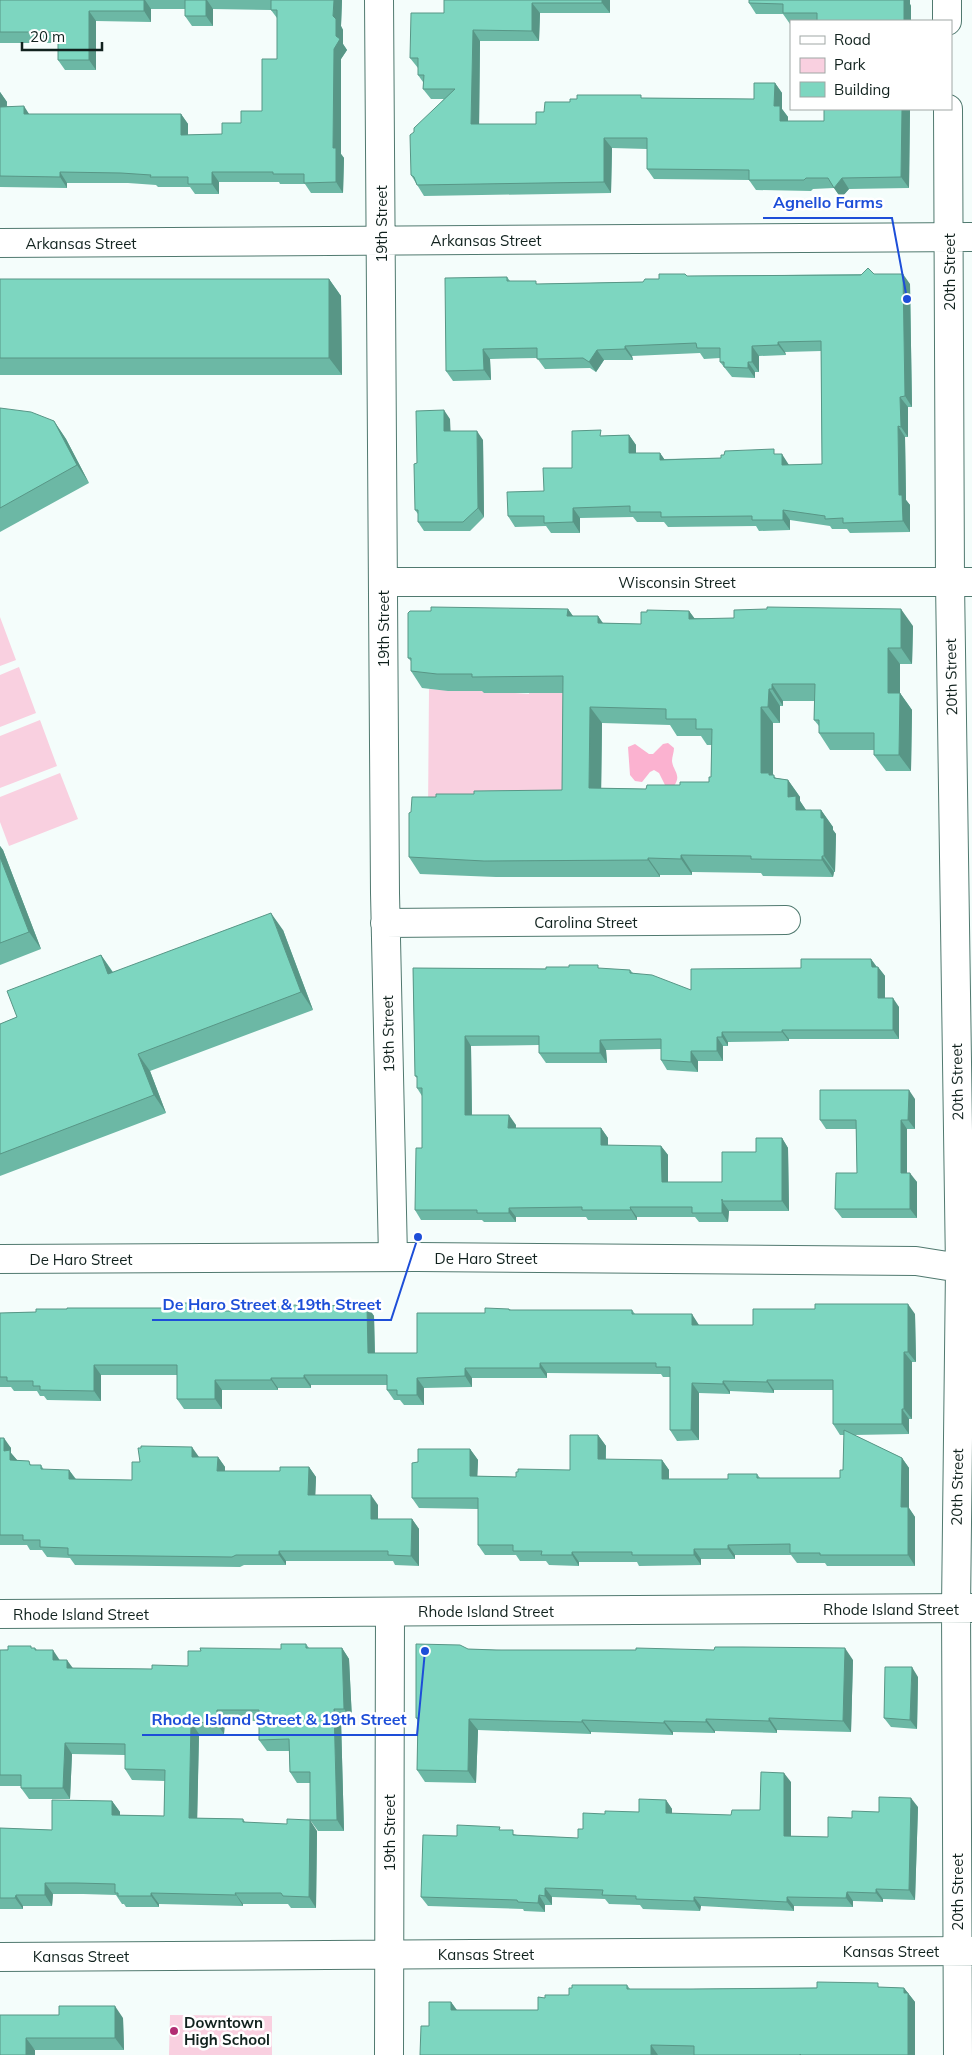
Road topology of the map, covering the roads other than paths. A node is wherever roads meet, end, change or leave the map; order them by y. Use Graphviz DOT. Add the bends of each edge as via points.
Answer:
graph roads {
  1 [pos="379,0"];
  2 [pos="947,0"];
  3 [pos="947,20"];
  4 [pos="948,110"];
  5 [pos="960,237"];
  6 [pos="381,241"];
  7 [pos="0,243"];
  8 [pos="383,582"];
  9 [pos="961,582"];
  10 [pos="786,920"];
  11 [pos="385,923"];
  12 [pos="963,923"];
  13 [pos="393,1257"];
  14 [pos="0,1259"];
  15 [pos="966,1268"];
  16 [pos="964,1608"];
  17 [pos="390,1612"];
  18 [pos="0,1614"];
  19 [pos="965,1950"];
  20 [pos="388,1954"];
  21 [pos="0,1957"];
  22 [pos="389,2055"];
  23 [pos="958,2055"];
  1 -- 6 [label="street, 19th Street"];
  2 -- 3 [label="street"];
  4 -- 5 [label="street, 20th Street"];
  5 -- 6 [label="street, Arkansas Street"];
  5 -- 9 [label="street, 20th Street"];
  6 -- 7 [label="street, Arkansas Street"];
  6 -- 8 [label="street, 19th Street"];
  8 -- 9 [label="street, Wisconsin Street"];
  8 -- 11 [label="street, 19th Street"];
  9 -- 12 [label="street, 20th Street"];
  10 -- 11 [label="street, Carolina Street"];
  11 -- 13 [label="street, 19th Street"];
  12 -- 15 [label="street, 20th Street"];
  13 -- 14 [label="street, De Haro Street"];
  13 -- 15 [label="street, De Haro Street" via="916,1261"];
  15 -- 16 [label="street, 20th Street"];
  16 -- 17 [label="street, Rhode Island Street"];
  16 -- 19 [label="street, 20th Street"];
  17 -- 18 [label="street, Rhode Island Street"];
  17 -- 20 [label="street, 19th Street"];
  19 -- 20 [label="street, Kansas Street"];
  19 -- 23 [label="street, 20th Street"];
  20 -- 21 [label="street, Kansas Street"];
  20 -- 22 [label="street, 19th Street"];
}
